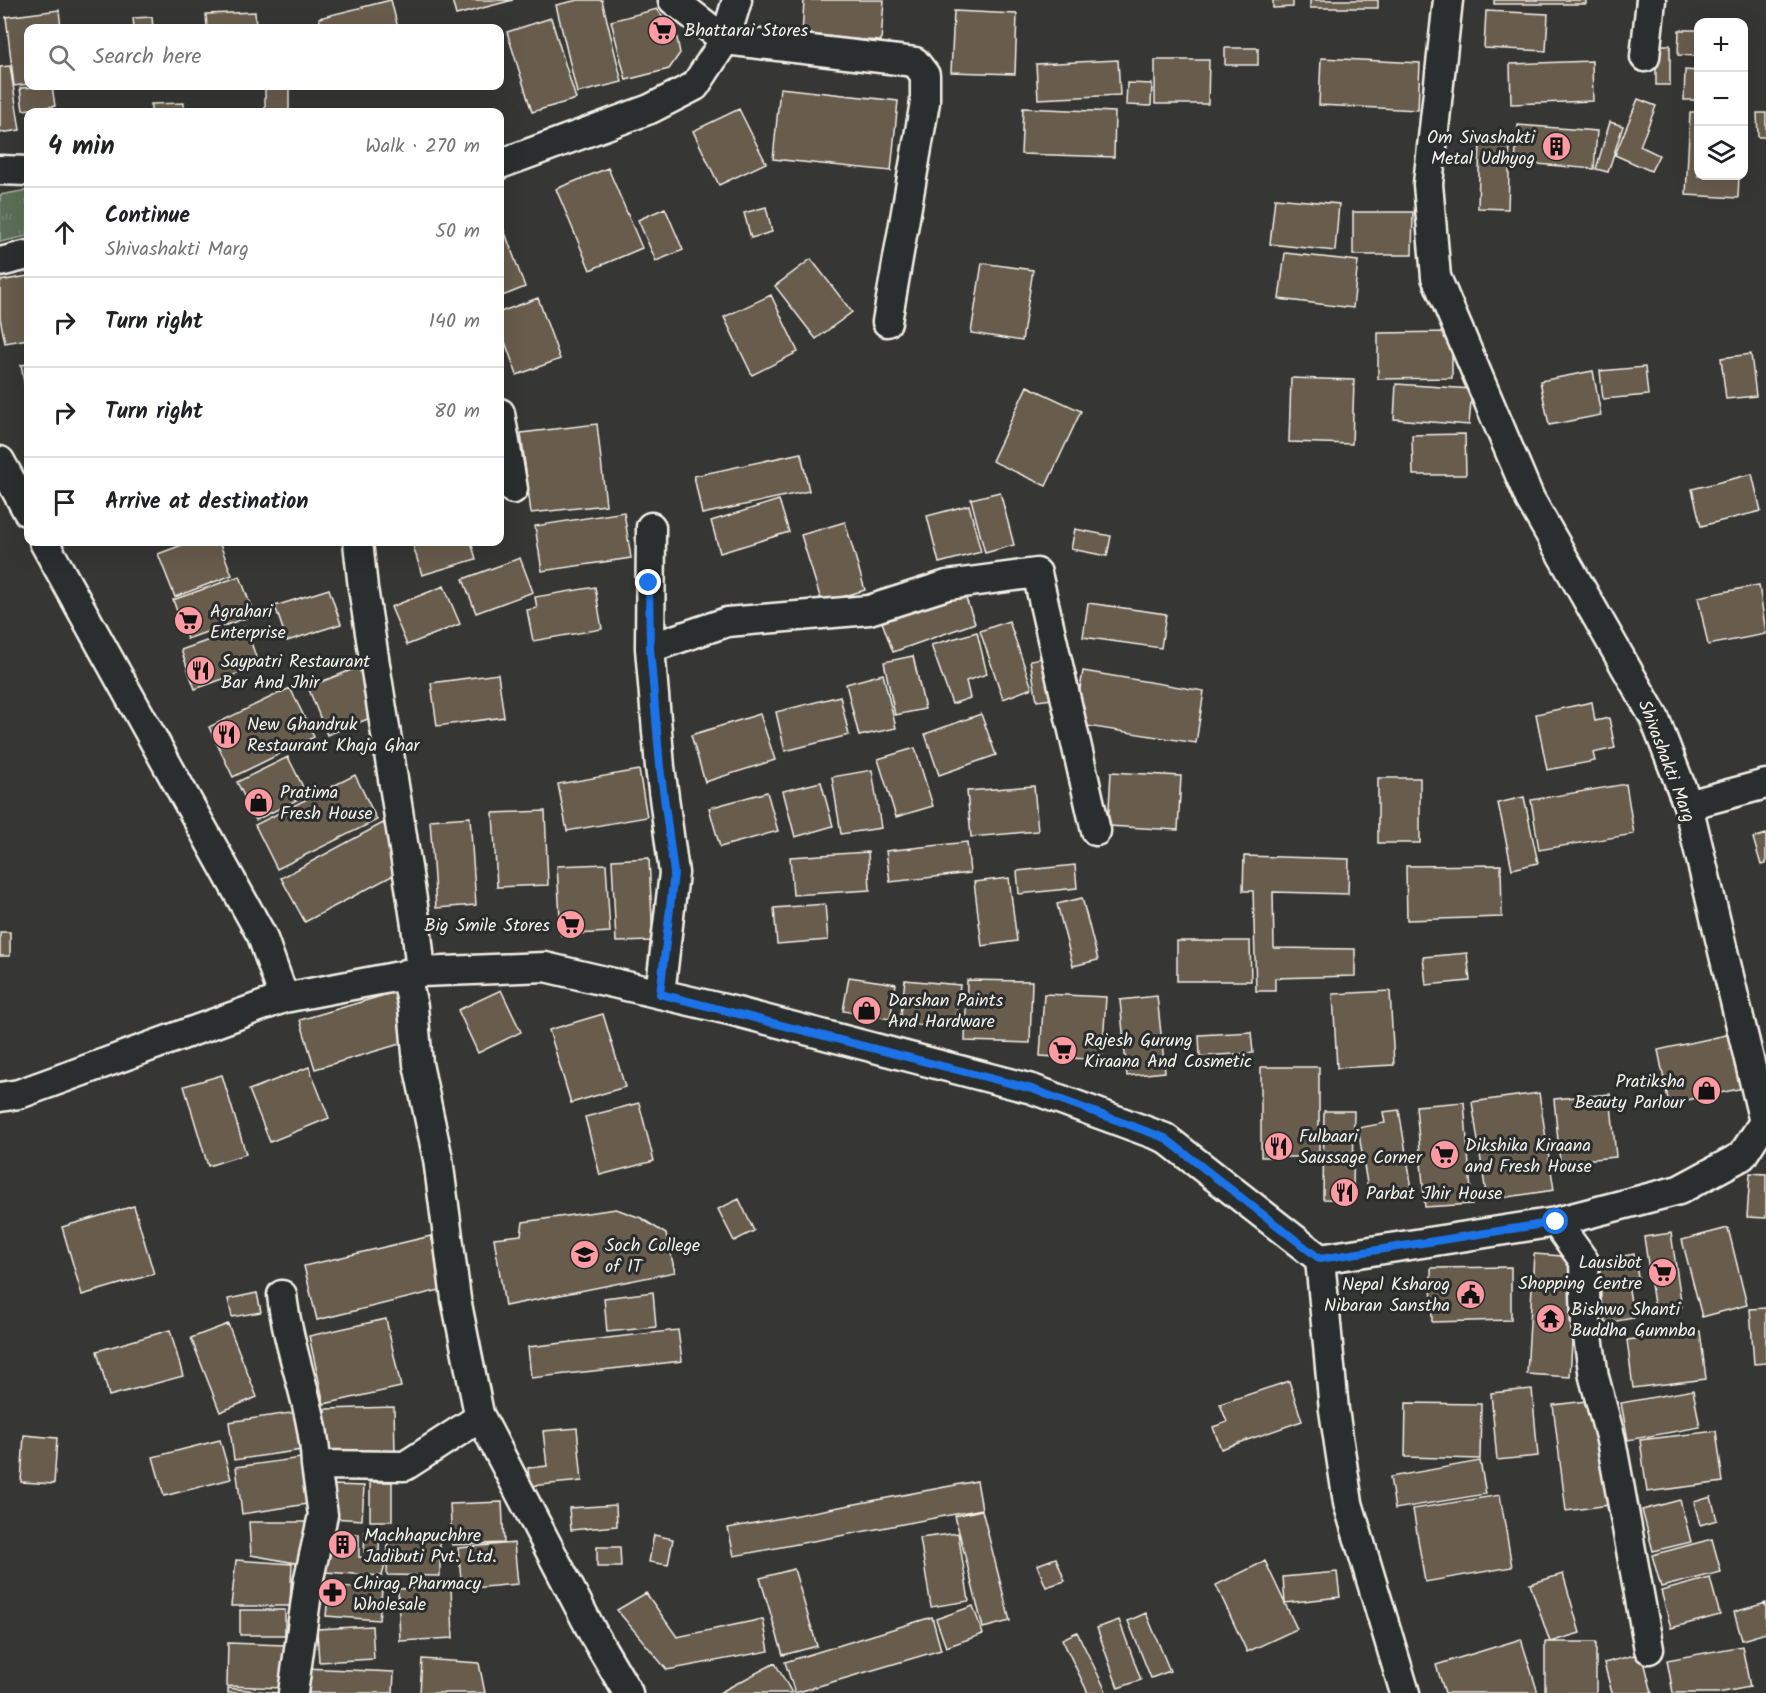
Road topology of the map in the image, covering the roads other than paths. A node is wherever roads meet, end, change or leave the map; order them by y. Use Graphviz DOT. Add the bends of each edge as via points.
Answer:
graph roads {
  1 [pos="673,0"];
  2 [pos="737,0"];
  3 [pos="1448,0"];
  4 [pos="1651,0"];
  5 [pos="725,40"];
  6 [pos="1644,57"];
  7 [pos="504,163"];
  8 [pos="0,170"];
  9 [pos="24,171"];
  10 [pos="24,256"];
  11 [pos="0,262"];
  12 [pos="887,322"];
  13 [pos="504,436"];
  14 [pos="0,461"];
  15 [pos="513,489"];
  16 [pos="24,505"];
  17 [pos="651,527"];
  18 [pos="47,546"];
  19 [pos="358,546"];
  20 [pos="650,648"];
  21 [pos="1766,784"];
  22 [pos="1688,805"];
  23 [pos="1096,831"];
  24 [pos="414,973"];
  25 [pos="660,994"];
  26 [pos="284,998"];
  27 [pos="0,1097"];
  28 [pos="1765,1122"];
  29 [pos="1556,1222"];
  30 [pos="1320,1259"];
  31 [pos="282,1294"];
  32 [pos="478,1414"];
  33 [pos="316,1465"];
  34 [pos="1649,1648"];
  35 [pos="293,1693"];
  36 [pos="628,1693"];
  37 [pos="1405,1693"];
  1 -- 5 [label="street"];
  2 -- 5 [label="street"];
  3 -- 22 [label="street, Shivashakti Marg" via="1428,184 1436,277 1530,500 1654,717"];
  4 -- 6 [label="street"];
  5 -- 7 [label="street" via="695,86 650,109"];
  5 -- 12 [label="street" via="915,62 925,75 925,102"];
  8 -- 9 [label="street"];
  10 -- 11 [label="street"];
  13 -- 15 [label="street"];
  14 -- 16 [label="street"];
  17 -- 20 [label="street"];
  18 -- 26 [label="street" via="262,936"];
  19 -- 24 [label="street"];
  20 -- 23 [label="street" via="727,622 869,610 947,585 1038,573"];
  20 -- 25 [label="street" via="674,873"];
  21 -- 22 [label="street"];
  22 -- 28 [label="street, Shivashakti Marg"];
  24 -- 25 [label="street" via="545,967"];
  24 -- 26 [label="street"];
  24 -- 32 [label="street" via="418,1064 440,1171 456,1299"];
  25 -- 30 [label="street" via="1032,1089 1165,1138"];
  26 -- 27 [label="street" via="19,1094"];
  28 -- 29 [label="street, Shivashakti Marg" via="1742,1156 1678,1191"];
  29 -- 30 [label="street, Shivashakti Marg"];
  29 -- 34 [label="street" via="1584,1261 1586,1323 1594,1377 1611,1440"];
  30 -- 37 [label="street" via="1347,1503"];
  31 -- 33 [label="street" via="286,1330 315,1442"];
  32 -- 33 [label="street" via="472,1422 405,1466"];
  32 -- 36 [label="street"];
  33 -- 35 [label="street" via="323,1515 309,1578"];
}
